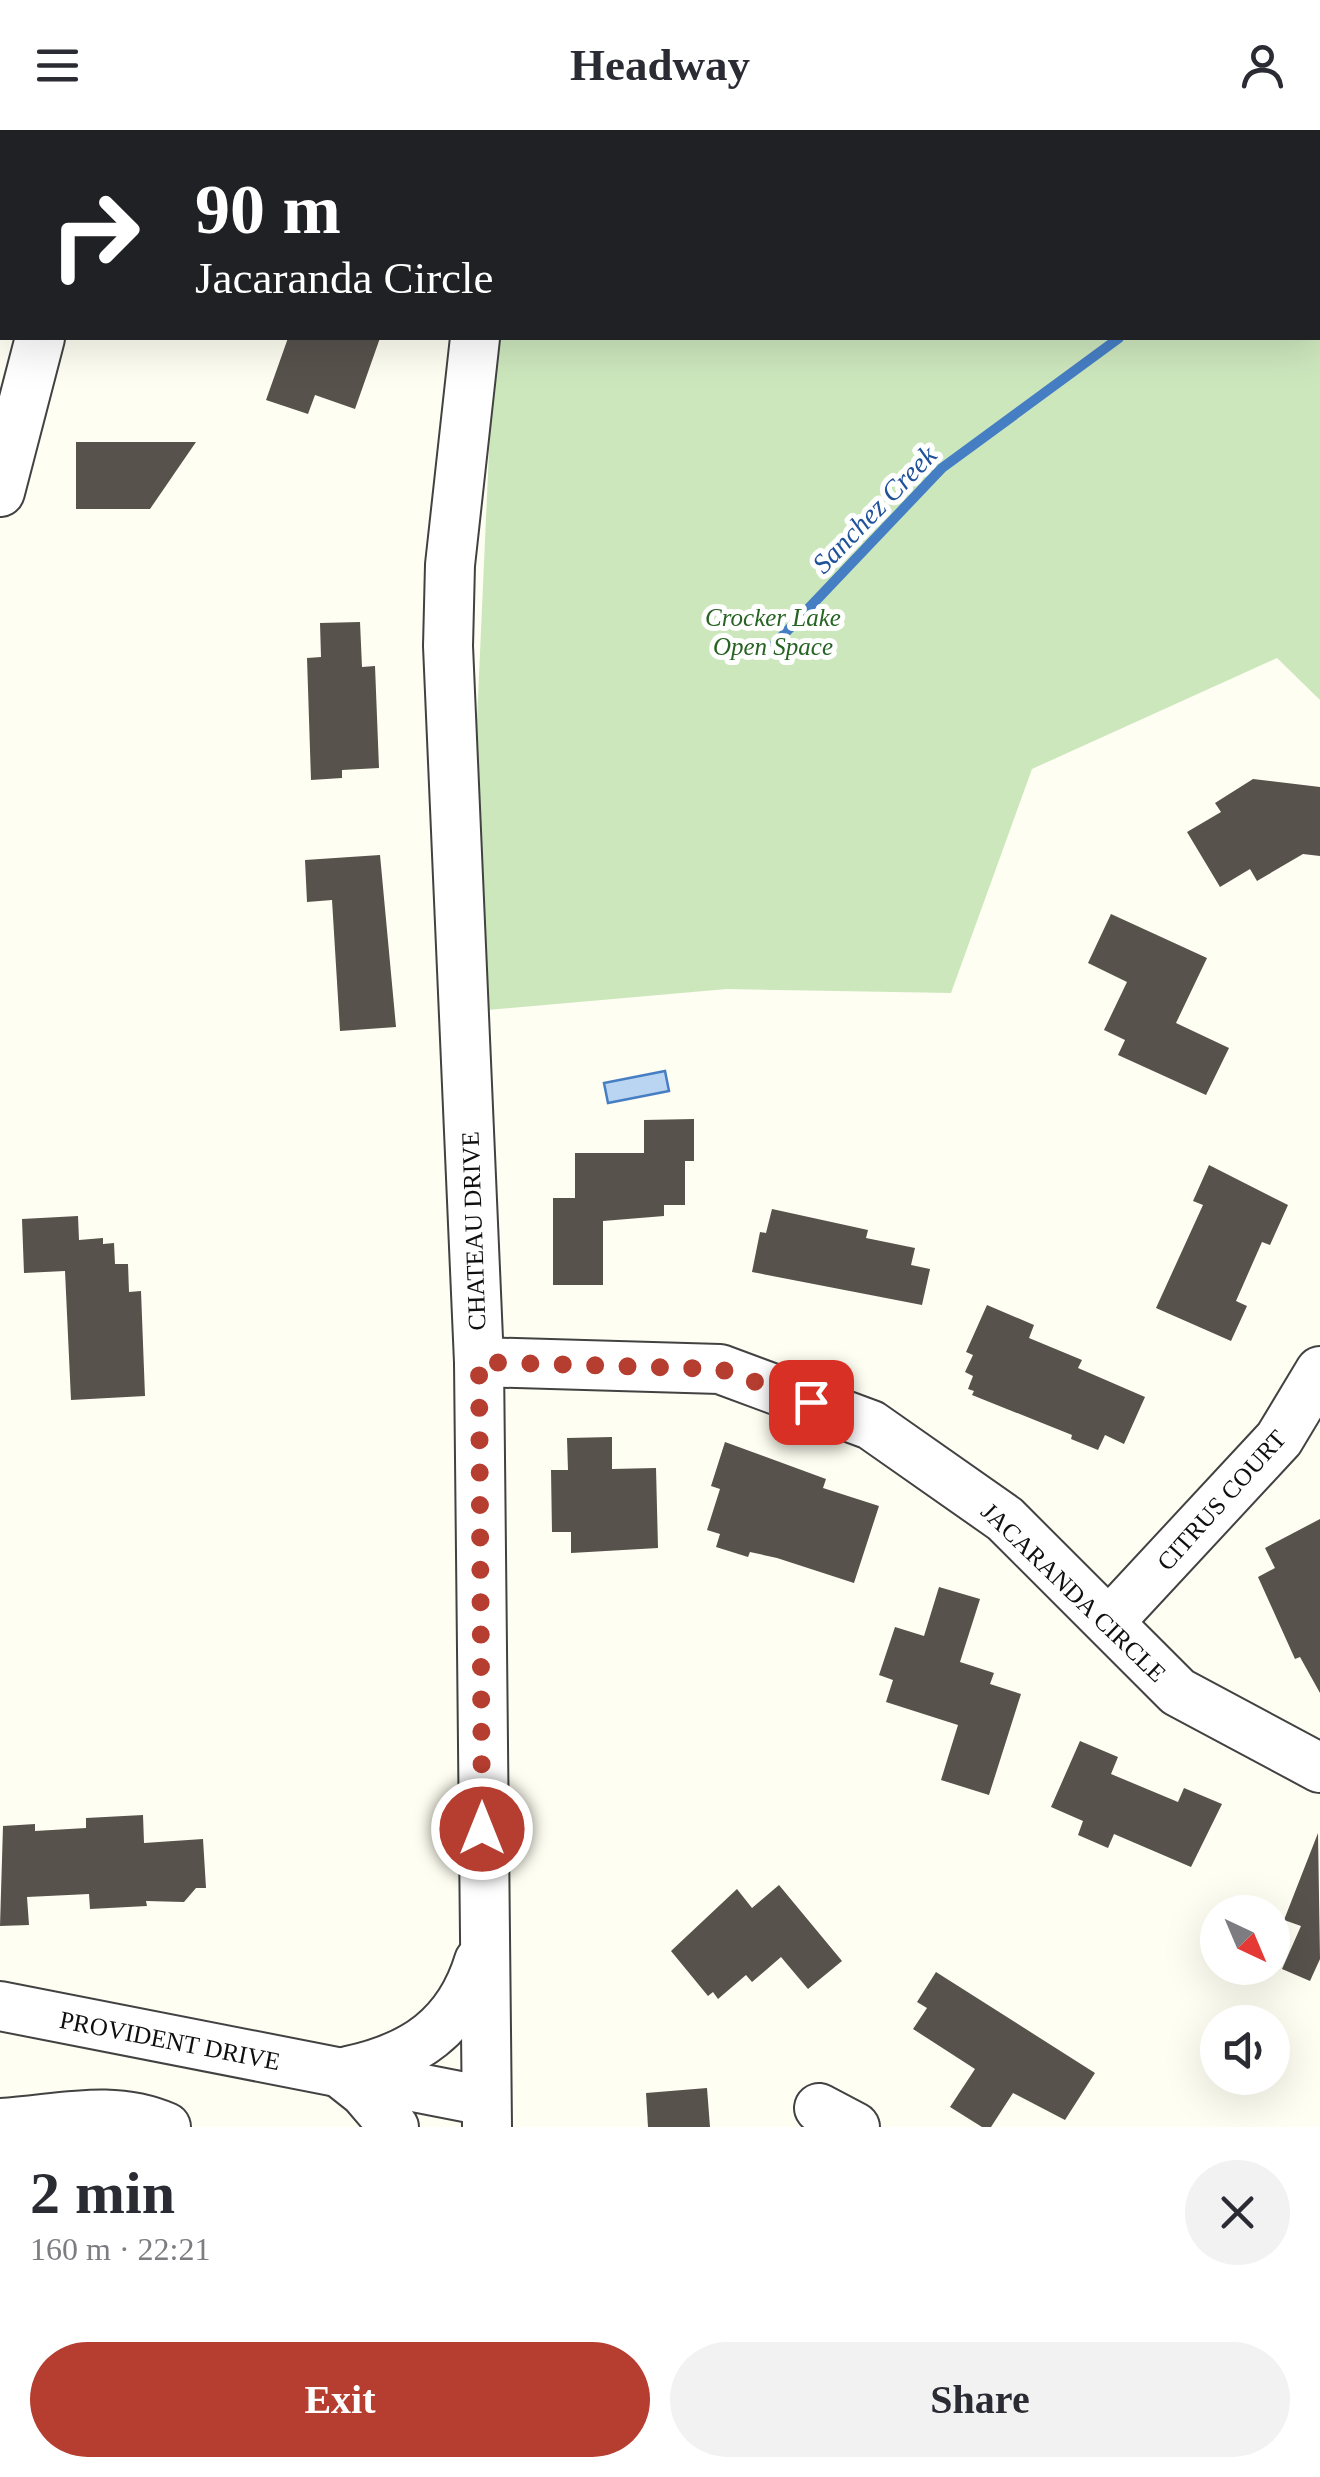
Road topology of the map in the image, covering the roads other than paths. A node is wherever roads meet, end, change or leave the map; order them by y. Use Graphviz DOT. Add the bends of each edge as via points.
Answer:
graph roads {
  1 [pos="39,340"];
  2 [pos="475,340"];
  3 [pos="0,492"];
  4 [pos="479,1362"];
  5 [pos="1320,1371"];
  6 [pos="1110,1620"];
  7 [pos="1320,1768"];
  8 [pos="483,1946"];
  9 [pos="0,2006"];
  10 [pos="340,2073"];
  11 [pos="486,2114"];
  12 [pos="0,2124"];
  13 [pos="166,2127"];
  14 [pos="394,2127"];
  1 -- 3 [label="street"];
  2 -- 4 [label="street, CHATEAU DRIVE" via="450,565 448,646"];
  4 -- 6 [label="street, JACARANDA CIRCLE" via="720,1369 871,1425 1005,1519"];
  4 -- 8 [label="street, CHATEAU DRIVE"];
  5 -- 6 [label="street, CITRUS COURT" via="1279,1439"];
  6 -- 7 [label="street, JACARANDA CIRCLE" via="1178,1692"];
  8 -- 10 [label="street, PROVIDENT DRIVE" via="462,2004 444,2028 414,2050"];
  8 -- 11 [label="street, CHATEAU DRIVE"];
  9 -- 10 [label="street, PROVIDENT DRIVE"];
  10 -- 11 [label="street, PROVIDENT DRIVE"];
  10 -- 14 [label="street"];
  12 -- 13 [label="street" via="102,2112"];
}
